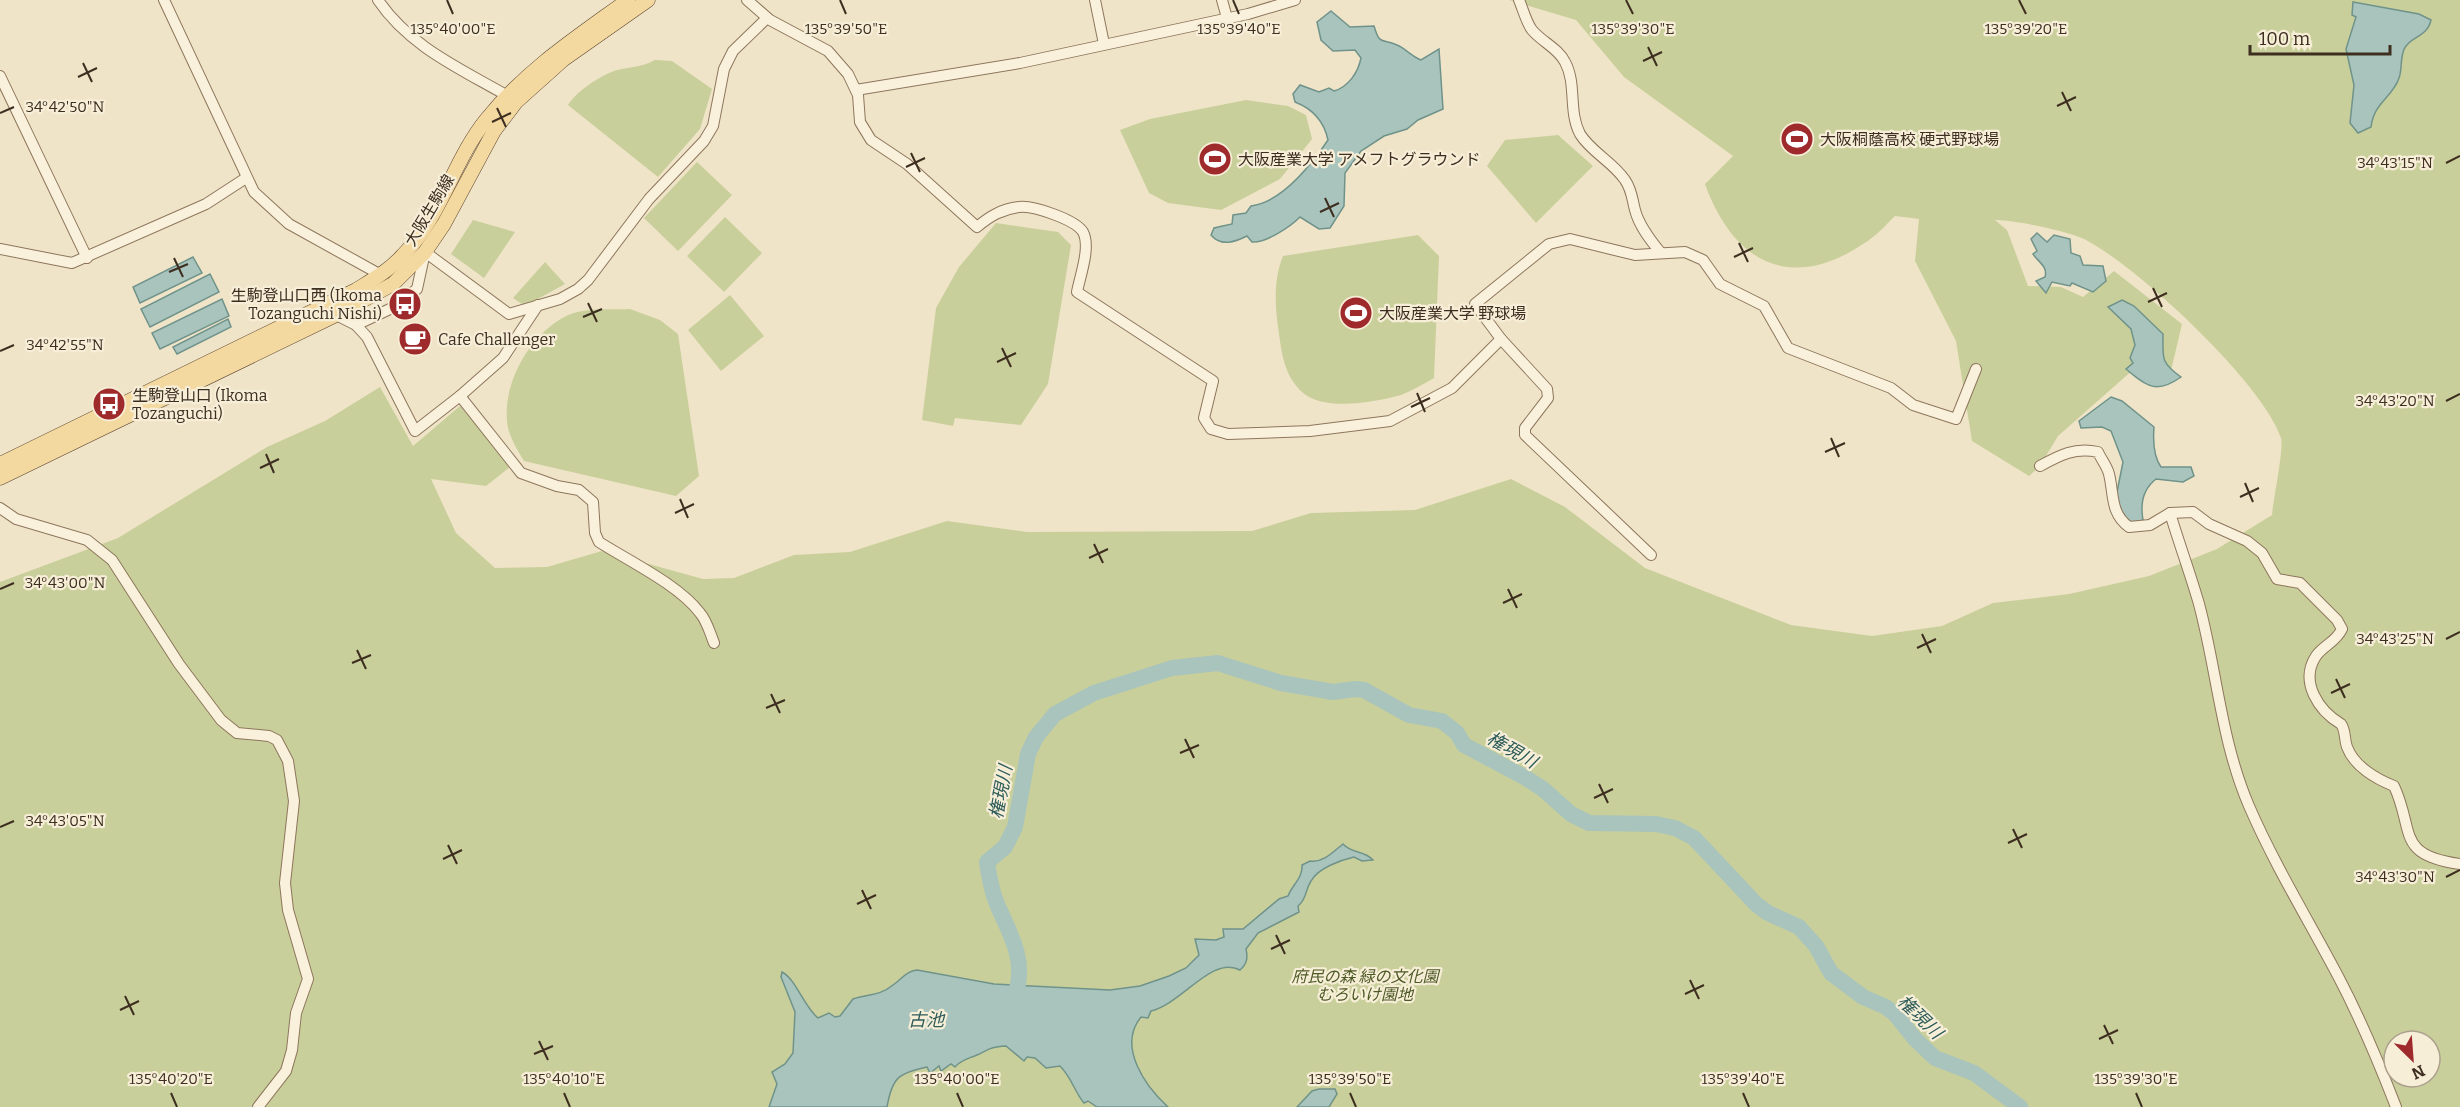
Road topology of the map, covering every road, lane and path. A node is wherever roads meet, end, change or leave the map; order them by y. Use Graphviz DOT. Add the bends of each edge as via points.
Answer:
graph roads {
  1 [pos="164,0"];
  2 [pos="378,0"];
  3 [pos="628,0"];
  4 [pos="648,0"];
  5 [pos="747,0"];
  6 [pos="1095,0"];
  7 [pos="1222,0"];
  8 [pos="1295,0"];
  9 [pos="1519,0"];
  10 [pos="767,18"];
  11 [pos="1227,18"];
  12 [pos="1104,44"];
  13 [pos="0,76"];
  14 [pos="856,90"];
  15 [pos="506,95"];
  16 [pos="246,178"];
  17 [pos="0,249"];
  18 [pos="425,252"];
  19 [pos="1661,253"];
  20 [pos="87,258"];
  21 [pos="381,275"];
  22 [pos="538,305"];
  23 [pos="336,315"];
  24 [pos="356,325"];
  25 [pos="1501,339"];
  26 [pos="1976,369"];
  27 [pos="460,396"];
  28 [pos="0,464"];
  29 [pos="2040,466"];
  30 [pos="0,478"];
  31 [pos="0,508"];
  32 [pos="2170,513"];
  33 [pos="1651,555"];
  34 [pos="714,643"];
  35 [pos="2460,864"];
  36 [pos="258,1107"];
  37 [pos="2396,1107"];
  1 -- 16 [label="street"];
  2 -- 15 [label="street" via="390,18 423,48"];
  3 -- 15 [label="main road, 大阪生駒線" via="539,64"];
  4 -- 18 [label="main road, 大阪生駒線" via="564,59 516,102 494,131"];
  5 -- 10 [label="street"];
  6 -- 12 [label="street"];
  7 -- 11 [label="street"];
  8 -- 11 [label="street"];
  9 -- 19 [label="street" via="1532,29 1566,63 1572,112 1580,134 1627,182 1635,212"];
  10 -- 14 [label="street" via="828,51"];
  10 -- 22 [label="street" via="733,51 724,69 713,126 704,141 649,199 588,280 560,299"];
  11 -- 12 [label="street"];
  12 -- 14 [label="street" via="1020,63"];
  13 -- 20 [label="street"];
  14 -- 25 [label="street" via="861,122 871,140 907,164 977,227 993,214 1021,206 1072,221 1083,232 1086,243 1077,292 1213,381 1204,418 1211,429 1228,434 1310,431 1390,421 1452,388"];
  15 -- 21 [label="main road, 大阪生駒線" via="463,155 430,218 404,255"];
  16 -- 20 [label="street" via="206,204"];
  16 -- 21 [label="street" via="254,192 289,224"];
  17 -- 20 [label="street" via="56,262 72,263"];
  18 -- 22 [label="street" via="509,314"];
  18 -- 23 [label="main road, 大阪生駒線" via="393,284"];
  18 -- 24 [label="street" via="417,289 392,308"];
  19 -- 25 [label="street" via="1635,255 1570,239 1549,244 1475,304"];
  19 -- 26 [label="street" via="1685,252 1703,260 1720,284 1764,306 1788,348 1891,388 1912,405 1956,419"];
  21 -- 28 [label="main road, 大阪生駒線"];
  22 -- 27 [label="street" via="504,358"];
  23 -- 24 [label="street"];
  23 -- 30 [label="main road, 大阪生駒線"];
  24 -- 27 [label="street" via="368,337 415,431"];
  25 -- 33 [label="street" via="1547,389 1548,398 1524,428 1525,435"];
  27 -- 34 [label="street" via="521,473 579,490 593,502 599,542 693,606 701,614"];
  29 -- 32 [label="street" via="2067,452 2098,452 2108,470 2110,493 2120,521 2129,527 2141,527"];
  31 -- 36 [label="street" via="16,519 87,540 112,560 179,664 221,720 237,734 278,740 288,761 294,801 285,883 288,910 308,979 296,1013 286,1071"];
  32 -- 35 [label="street" via="2193,513 2247,541 2262,553 2277,579 2300,583 2337,620 2342,629 2338,638 2312,664 2311,687 2320,708 2341,724 2348,749 2359,765 2394,786 2403,824 2414,846 2434,859"];
  32 -- 37 [label="street" via="2199,604 2232,758 2249,805 2281,874 2339,978"];
}
